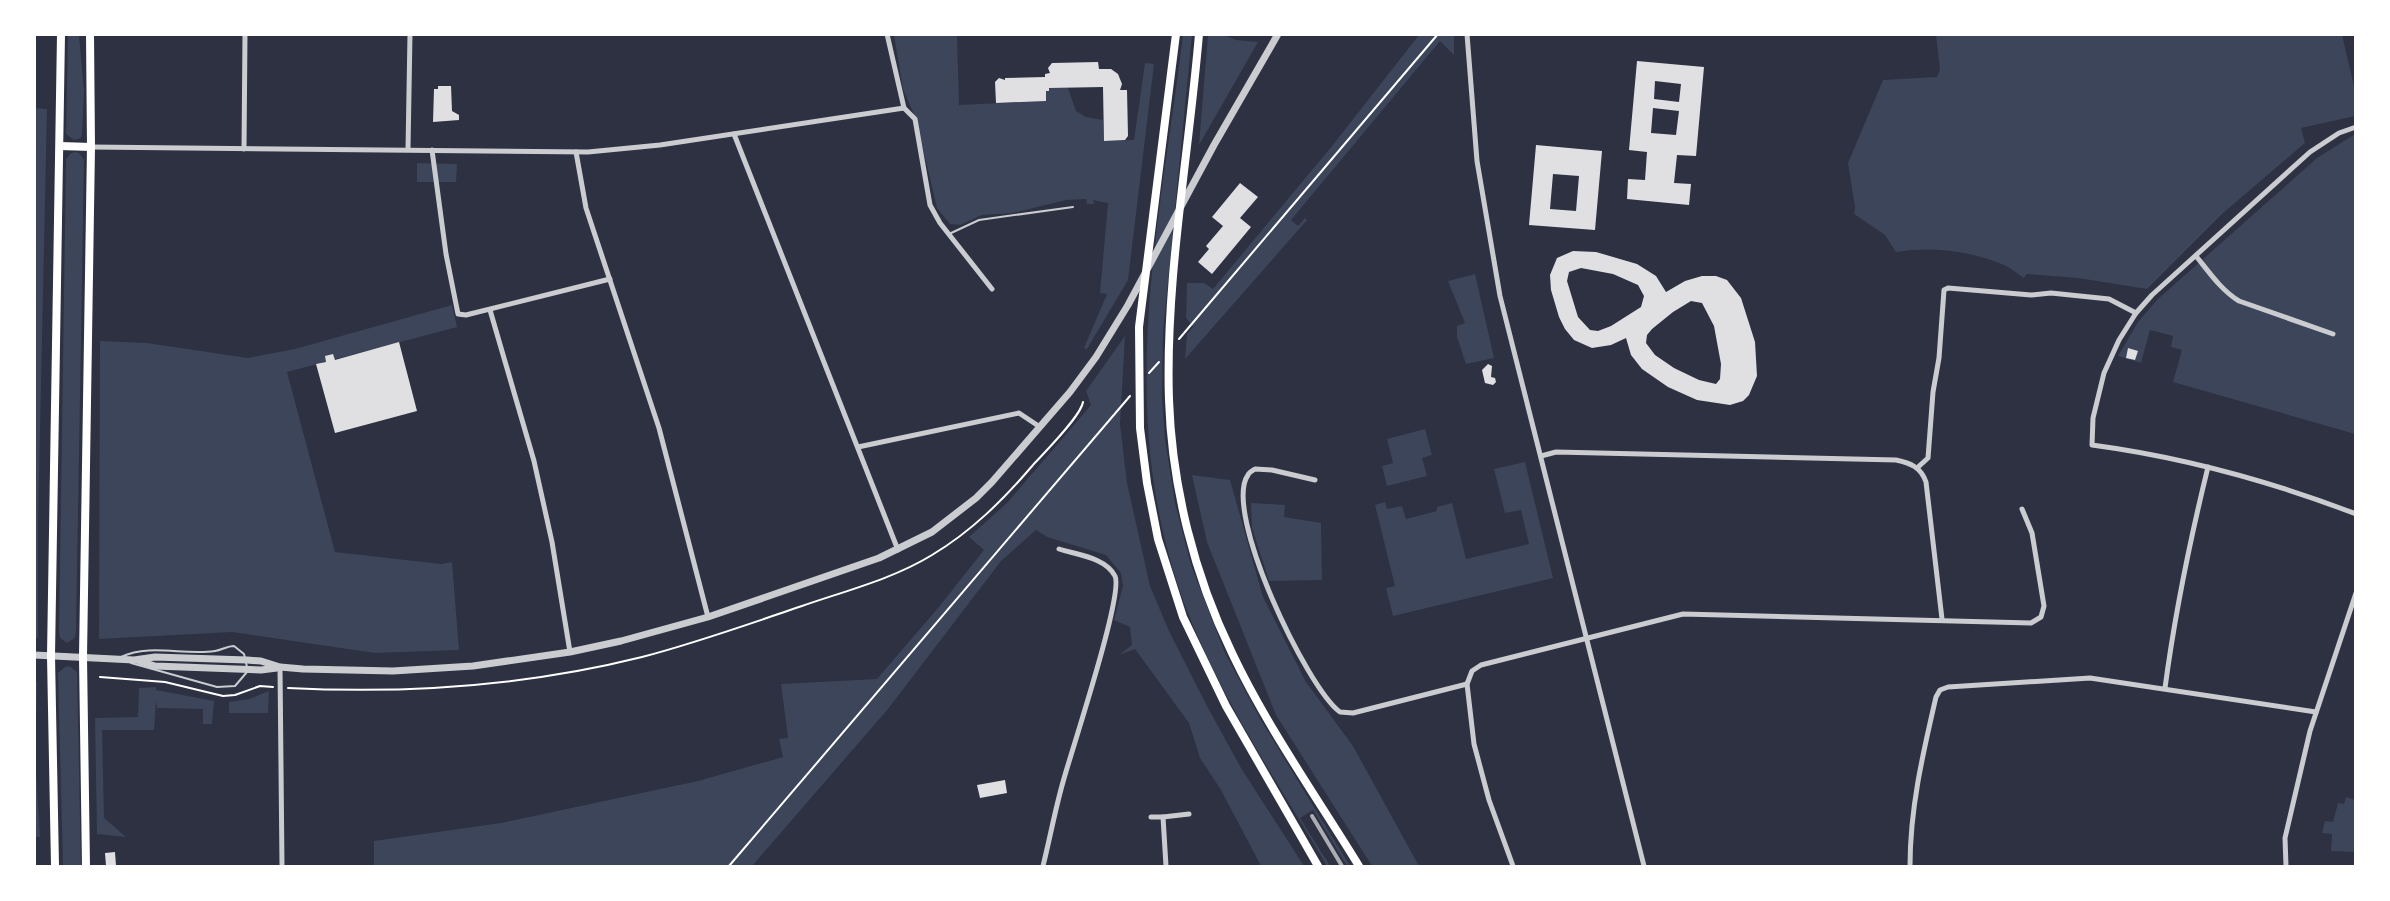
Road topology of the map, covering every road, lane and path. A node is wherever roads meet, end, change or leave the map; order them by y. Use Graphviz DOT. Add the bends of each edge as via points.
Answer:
graph roads {
  1 [pos="61,34"];
  2 [pos="90,34"];
  3 [pos="245,34"];
  4 [pos="410,34"];
  5 [pos="887,34"];
  6 [pos="1176,34"];
  7 [pos="1199,34"];
  8 [pos="1278,34"];
  9 [pos="1438,34"];
  10 [pos="1467,34"];
  11 [pos="904,108"];
  12 [pos="2355,127"];
  13 [pos="734,134"];
  14 [pos="60,147"];
  15 [pos="92,147"];
  16 [pos="244,149"];
  17 [pos="408,149"];
  18 [pos="432,150"];
  19 [pos="576,152"];
  20 [pos="1073,207"];
  21 [pos="949,234"];
  22 [pos="2196,256"];
  23 [pos="610,279"];
  24 [pos="992,289"];
  25 [pos="490,310"];
  26 [pos="2136,313"];
  27 [pos="2333,333"];
  28 [pos="1176,342"];
  29 [pos="1161,359"];
  30 [pos="1147,377"];
  31 [pos="1132,394"];
  32 [pos="1040,427"];
  33 [pos="858,447"];
  34 [pos="1541,456"];
  35 [pos="2208,467"];
  36 [pos="1917,468"];
  37 [pos="1315,480"];
  38 [pos="2022,509"];
  39 [pos="2355,514"];
  40 [pos="1059,549"];
  41 [pos="898,550"];
  42 [pos="2355,593"];
  43 [pos="708,617"];
  44 [pos="1942,620"];
  45 [pos="1588,639"];
  46 [pos="570,652"];
  47 [pos="34,655"];
  48 [pos="51,656"];
  49 [pos="83,657"];
  50 [pos="116,658"];
  51 [pos="134,660"];
  52 [pos="247,660"];
  53 [pos="280,667"];
  54 [pos="247,670"];
  55 [pos="100,677"];
  56 [pos="1467,684"];
  57 [pos="260,686"];
  58 [pos="2165,688"];
  59 [pos="2316,712"];
  60 [pos="1189,814"];
  61 [pos="1151,817"];
  62 [pos="1162,817"];
  63 [pos="55,867"];
  64 [pos="86,867"];
  65 [pos="282,867"];
  66 [pos="729,867"];
  67 [pos="1043,867"];
  68 [pos="1166,867"];
  69 [pos="1318,867"];
  70 [pos="1359,867"];
  71 [pos="1513,867"];
  72 [pos="1644,867"];
  73 [pos="1910,867"];
  74 [pos="2286,867"];
  1 -- 14 [label="main road"];
  2 -- 15 [label="main road"];
  3 -- 16 [label="street"];
  4 -- 17 [label="street"];
  5 -- 11 [label="street"];
  6 -- 69 [label="main road" via="1139,327 1140,428 1147,483 1158,539 1183,617 1226,706"];
  7 -- 70 [label="main road" via="1177,246 1170,360 1171,424 1178,483 1204,585 1231,651"];
  8 -- 32 [label="street" via="1128,305 1095,357"];
  9 -- 28 [label="path"];
  10 -- 34 [label="street" via="1476,153 1488,232 1500,296"];
  11 -- 13 [label="street"];
  11 -- 21 [label="street" via="915,119 930,205"];
  12 -- 22 [label="street" via="2310,152"];
  13 -- 19 [label="street"];
  13 -- 33 [label="street"];
  14 -- 15 [label="main road"];
  14 -- 48 [label="main road"];
  15 -- 16 [label="street"];
  15 -- 49 [label="main road"];
  16 -- 17 [label="street"];
  17 -- 18 [label="street"];
  18 -- 19 [label="street"];
  18 -- 25 [label="street" via="458,314"];
  19 -- 23 [label="street" via="586,208"];
  20 -- 21 [label="lane" via="979,220"];
  21 -- 24 [label="street"];
  22 -- 26 [label="street"];
  22 -- 27 [label="street" via="2224,290 2239,301"];
  23 -- 25 [label="street"];
  23 -- 43 [label="street" via="658,428"];
  25 -- 46 [label="street" via="534,461"];
  26 -- 35 [label="street" via="2104,373 2093,418 2092,445"];
  26 -- 36 [label="street" via="2109,299 1944,290 1928,458"];
  29 -- 30 [label="path"];
  31 -- 66 [label="path"];
  32 -- 33 [label="street" via="1019,413 1009,414"];
  32 -- 41 [label="street" via="976,498 932,532"];
  33 -- 41 [label="street"];
  34 -- 36 [label="street" via="1556,452 1896,460"];
  34 -- 45 [label="street"];
  35 -- 39 [label="street" via="2263,481"];
  35 -- 58 [label="street" via="2187,552"];
  36 -- 44 [label="street" via="1926,482"];
  37 -- 56 [label="street" via="1255,469 1247,475 1244,511 1277,612 1325,698 1340,712 1353,713"];
  38 -- 44 [label="street" via="2032,533 2044,606 2041,617 2031,623"];
  40 -- 67 [label="street" via="1100,561 1114,575 1118,586 1062,784"];
  41 -- 43 [label="street"];
  42 -- 59 [label="street"];
  43 -- 46 [label="street"];
  44 -- 45 [label="street" via="1683,614"];
  45 -- 56 [label="street" via="1481,665 1472,671"];
  45 -- 72 [label="street"];
  46 -- 53 [label="street" via="434,669 345,671"];
  47 -- 48 [label="street"];
  48 -- 49 [label="street"];
  48 -- 63 [label="main road"];
  49 -- 50 [label="street"];
  49 -- 64 [label="main road"];
  50 -- 51 [label="street"];
  50 -- 52 [label="lane" via="157,650 216,651 227,646 238,648"];
  50 -- 54 [label="lane" via="217,687 235,686"];
  51 -- 52 [label="street"];
  51 -- 54 [label="street" via="155,666"];
  52 -- 53 [label="street"];
  52 -- 54 [label="lane"];
  53 -- 54 [label="street"];
  53 -- 65 [label="street"];
  55 -- 57 [label="path" via="165,682 223,696"];
  56 -- 71 [label="street" via="1482,776"];
  58 -- 59 [label="street"];
  58 -- 73 [label="street" via="2090,678 1940,690 1919,773"];
  59 -- 74 [label="street" via="2288,822"];
  60 -- 62 [label="street"];
  61 -- 62 [label="street"];
  62 -- 68 [label="street"];
}
